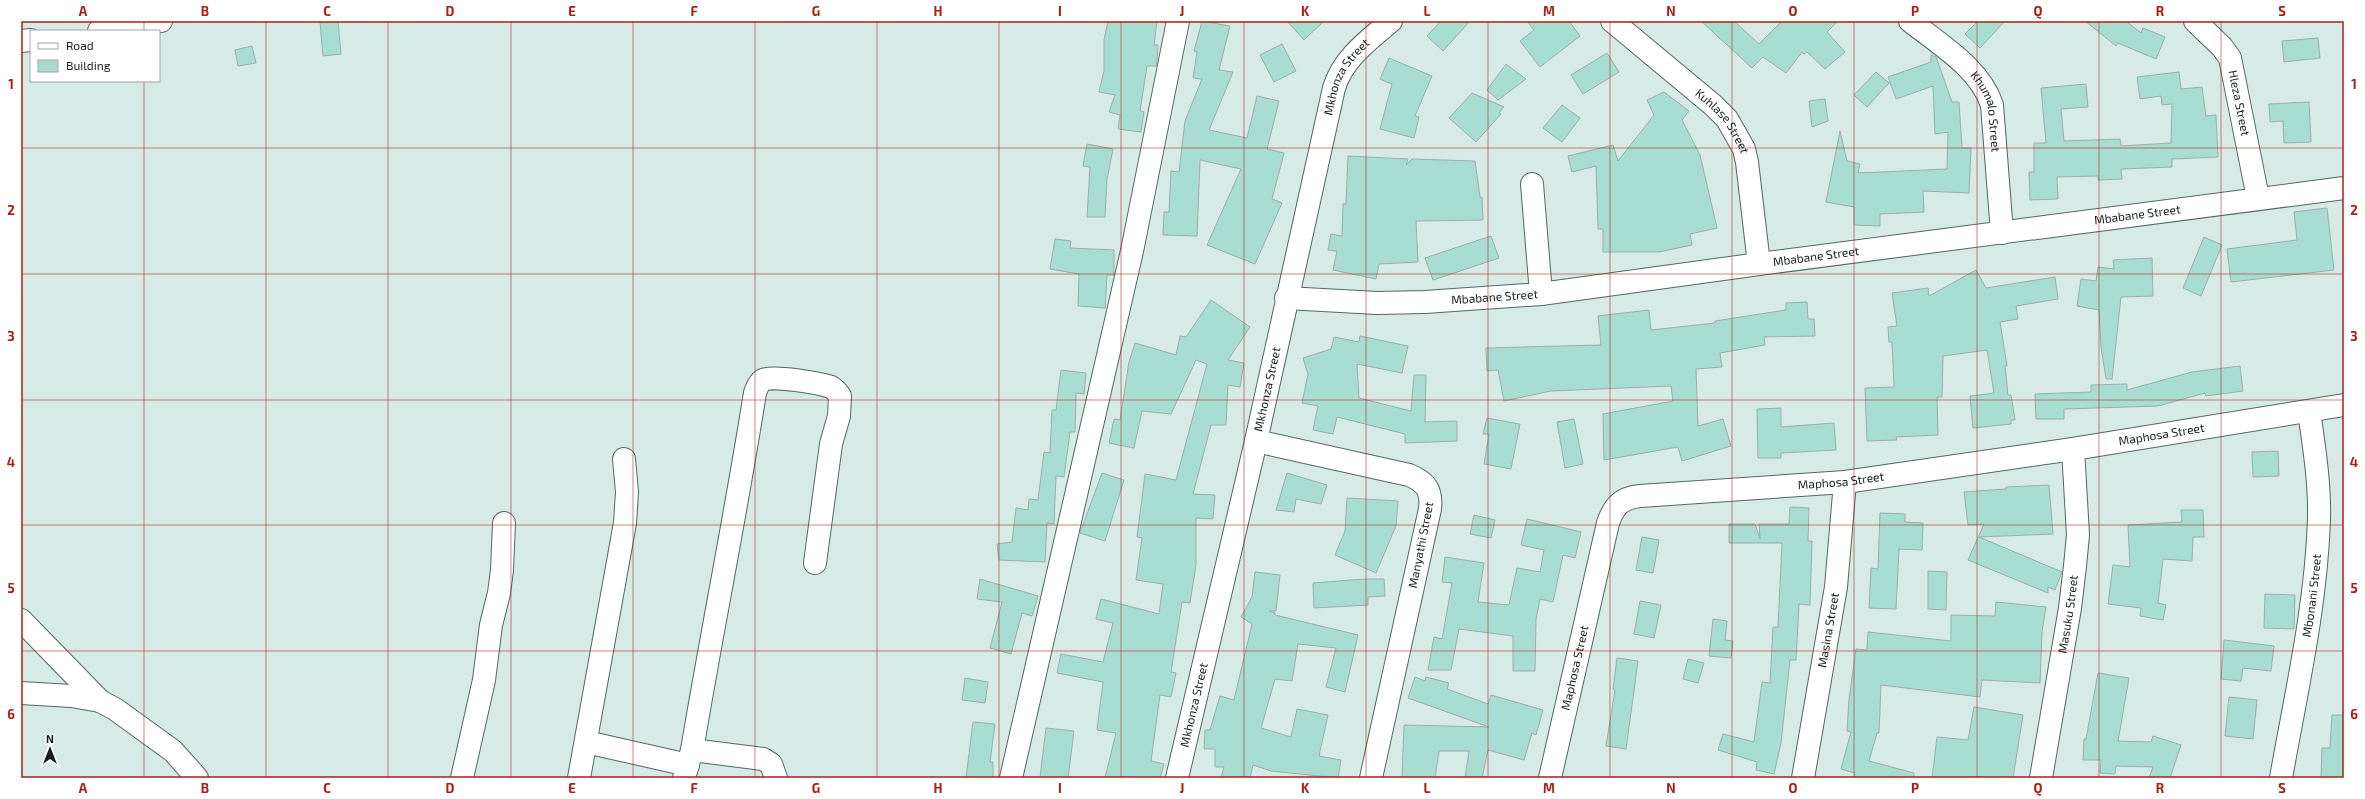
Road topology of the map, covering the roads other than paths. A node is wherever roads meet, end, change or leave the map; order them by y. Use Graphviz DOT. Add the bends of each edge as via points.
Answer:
graph roads {
  1 [pos="160,21"];
  2 [pos="1178,21"];
  3 [pos="1391,21"];
  4 [pos="1612,21"];
  5 [pos="1910,21"];
  6 [pos="2194,21"];
  7 [pos="106,30"];
  8 [pos="1532,184"];
  9 [pos="2344,188"];
  10 [pos="2258,198"];
  11 [pos="2002,233"];
  12 [pos="1759,264"];
  13 [pos="1541,294"];
  14 [pos="1286,298"];
  15 [pos="2344,405"];
  16 [pos="2309,411"];
  17 [pos="1256,441"];
  18 [pos="2072,449"];
  19 [pos="624,459"];
  20 [pos="1844,482"];
  21 [pos="504,523"];
  22 [pos="815,563"];
  23 [pos="21,620"];
  24 [pos="21,693"];
  25 [pos="100,701"];
  26 [pos="586,742"];
  27 [pos="688,764"];
  28 [pos="197,778"];
  29 [pos="462,778"];
  30 [pos="579,778"];
  31 [pos="776,778"];
  32 [pos="1011,778"];
  33 [pos="1177,778"];
  34 [pos="1370,778"];
  35 [pos="1550,778"];
  36 [pos="1802,778"];
  37 [pos="2041,778"];
  38 [pos="2281,778"];
  1 -- 7 [label="street"];
  2 -- 32 [label="street" via="1132,251"];
  3 -- 14 [label="street, Mkhonza Street" via="1356,51 1337,77"];
  4 -- 12 [label="street, Kuhlase Street" via="1713,105 1737,133 1747,162"];
  5 -- 11 [label="street, Khumalo Street" via="1968,68 1982,83 1989,96 1992,105"];
  6 -- 10 [label="street, Hleza Street" via="2230,58"];
  8 -- 13 [label="street"];
  9 -- 10 [label="street, Mbabane Street"];
  10 -- 11 [label="street, Mbabane Street"];
  11 -- 12 [label="street, Mbabane Street"];
  12 -- 13 [label="street, Mbabane Street"];
  13 -- 14 [label="street, Mbabane Street" via="1377,303"];
  14 -- 17 [label="street, Mkhonza Street"];
  15 -- 16 [label="street, Maphosa Street"];
  16 -- 18 [label="street, Maphosa Street"];
  16 -- 38 [label="street, Mbonani Street" via="2317,466 2318,545 2314,593"];
  17 -- 33 [label="street, Mkhonza Street"];
  17 -- 34 [label="street, Manyathi Street" via="1409,475 1422,480 1428,488 1430,509"];
  18 -- 20 [label="street, Maphosa Street"];
  18 -- 37 [label="street, Masuku Street" via="2078,535 2070,608"];
  19 -- 26 [label="street" via="626,523"];
  20 -- 35 [label="street, Maphosa Street" via="1640,496 1624,500 1613,508"];
  20 -- 36 [label="street, Masina Street" via="1836,587"];
  21 -- 29 [label="street" via="499,593 491,625 484,680"];
  22 -- 27 [label="street" via="840,396 831,387 819,384 780,379 764,380 759,383 755,393 736,515"];
  23 -- 25 [label="street"];
  24 -- 25 [label="street" via="71,696"];
  25 -- 28 [label="street" via="173,751"];
  26 -- 27 [label="street"];
  26 -- 30 [label="street"];
  27 -- 31 [label="street" via="763,759 771,764"];
}
